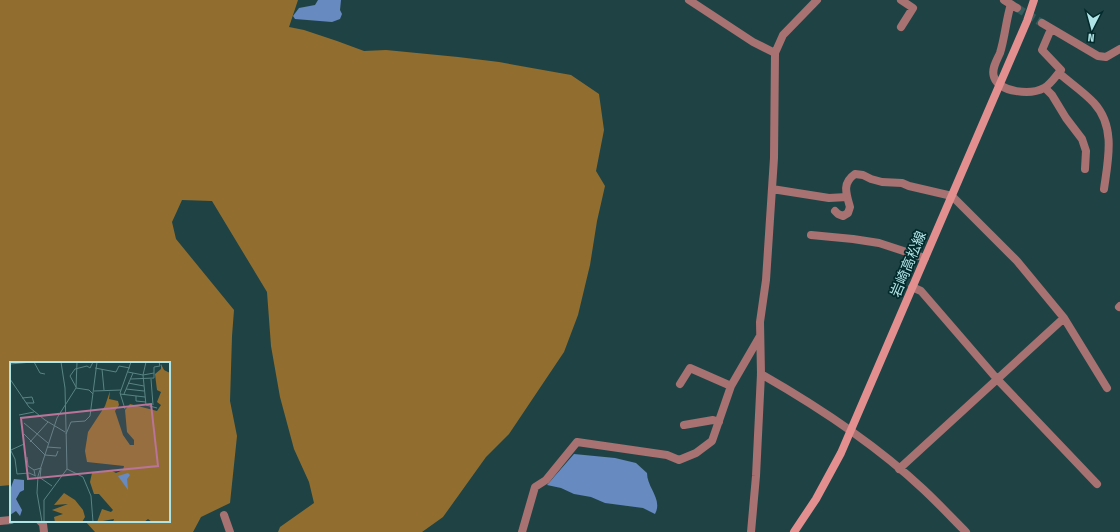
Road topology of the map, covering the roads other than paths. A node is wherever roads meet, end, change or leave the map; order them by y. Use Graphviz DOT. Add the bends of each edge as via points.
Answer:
graph roads {
  1 [pos="689,0"];
  2 [pos="817,0"];
  3 [pos="901,0"];
  4 [pos="1034,0"];
  5 [pos="1011,4"];
  6 [pos="1042,23"];
  7 [pos="901,27"];
  8 [pos="1051,28"];
  9 [pos="1120,49"];
  10 [pos="775,53"];
  11 [pos="1059,73"];
  12 [pos="1000,84"];
  13 [pos="1045,88"];
  14 [pos="1085,169"];
  15 [pos="772,189"];
  16 [pos="1104,189"];
  17 [pos="952,196"];
  18 [pos="847,197"];
  19 [pos="835,211"];
  20 [pos="811,235"];
  21 [pos="925,258"];
  22 [pos="912,287"];
  23 [pos="1064,318"];
  24 [pos="760,335"];
  25 [pos="761,374"];
  26 [pos="997,379"];
  27 [pos="680,384"];
  28 [pos="731,386"];
  29 [pos="1108,388"];
  30 [pos="719,422"];
  31 [pos="684,425"];
  32 [pos="850,432"];
  33 [pos="899,469"];
  34 [pos="1097,484"];
  35 [pos="224,515"];
  36 [pos="10,520"];
  37 [pos="0,521"];
  38 [pos="41,522"];
  39 [pos="44,532"];
  40 [pos="230,532"];
  41 [pos="522,532"];
  42 [pos="751,532"];
  43 [pos="794,532"];
  44 [pos="966,532"];
  1 -- 10 [label="street"];
  2 -- 10 [label="street" via="783,35"];
  3 -- 7 [label="street" via="913,8"];
  4 -- 12 [label="main road, 岩崎高松線"];
  5 -- 12 [label="street" via="994,68 994,76"];
  6 -- 8 [label="street"];
  8 -- 9 [label="street" via="1098,56 1106,58"];
  8 -- 11 [label="street" via="1042,50 1061,70"];
  10 -- 15 [label="street"];
  11 -- 13 [label="street"];
  11 -- 16 [label="street" via="1094,103 1103,115 1109,132"];
  12 -- 13 [label="street" via="1025,93"];
  12 -- 17 [label="main road, 岩崎高松線"];
  13 -- 14 [label="street" via="1082,139 1086,151"];
  15 -- 18 [label="street" via="830,198"];
  15 -- 24 [label="street"];
  17 -- 18 [label="street" via="856,174 849,178 846,185"];
  17 -- 21 [label="main road, 岩崎高松線"];
  17 -- 23 [label="street" via="1017,262"];
  18 -- 19 [label="street" via="850,207 848,213 843,216"];
  20 -- 21 [label="street" via="879,243"];
  21 -- 22 [label="main road, 岩崎高松線"];
  22 -- 26 [label="street" via="921,291"];
  22 -- 32 [label="main road, 岩崎高松線"];
  23 -- 26 [label="street"];
  23 -- 29 [label="street"];
  24 -- 25 [label="street"];
  24 -- 28 [label="street"];
  25 -- 32 [label="street" via="800,396"];
  25 -- 42 [label="street"];
  26 -- 33 [label="street"];
  26 -- 34 [label="street"];
  27 -- 28 [label="street" via="690,368"];
  28 -- 30 [label="street"];
  30 -- 31 [label="street" via="713,420"];
  30 -- 41 [label="street" via="712,441 696,453 679,460 667,455 577,442 546,480 535,487"];
  32 -- 33 [label="street"];
  32 -- 43 [label="main road, 岩崎高松線" via="816,499"];
  33 -- 44 [label="street"];
  35 -- 40 [label="street"];
  36 -- 37 [label="street"];
  38 -- 39 [label="street" via="44,524"];
}
